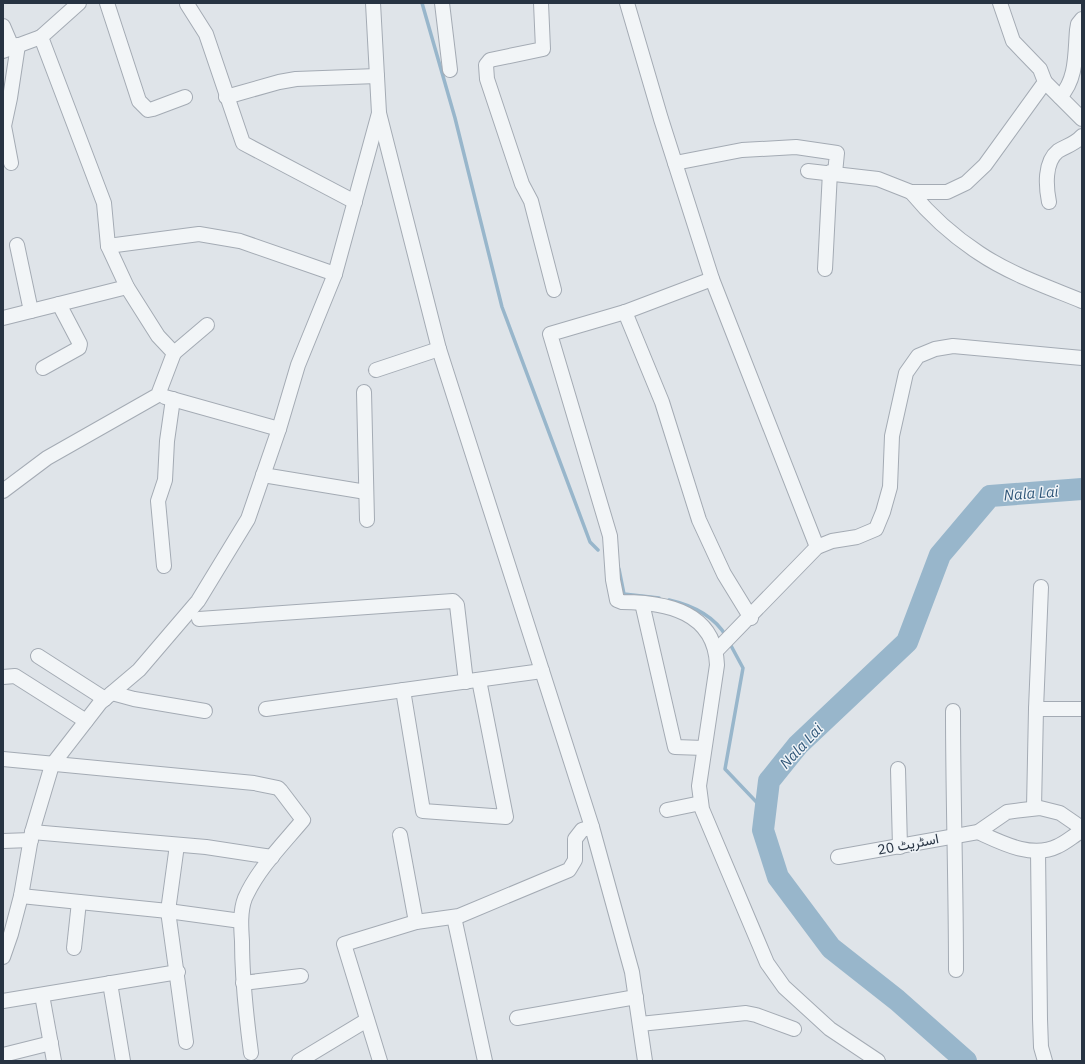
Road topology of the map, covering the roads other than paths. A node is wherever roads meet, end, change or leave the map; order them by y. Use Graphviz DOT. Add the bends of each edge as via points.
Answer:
graph roads {
  1 [pos="79,3"];
  2 [pos="107,3"];
  3 [pos="373,3"];
  4 [pos="442,3"];
  5 [pos="541,3"];
  6 [pos="627,3"];
  7 [pos="1000,3"];
  8 [pos="186,4"];
  9 [pos="1082,19"];
  10 [pos="3,26"];
  11 [pos="41,37"];
  12 [pos="11,48"];
  13 [pos="450,70"];
  14 [pos="377,76"];
  15 [pos="1045,82"];
  16 [pos="185,97"];
  17 [pos="226,97"];
  18 [pos="1060,97"];
  19 [pos="379,113"];
  20 [pos="1082,119"];
  21 [pos="1082,136"];
  22 [pos="11,163"];
  23 [pos="675,163"];
  24 [pos="808,171"];
  25 [pos="833,173"];
  26 [pos="911,192"];
  27 [pos="355,202"];
  28 [pos="1049,202"];
  29 [pos="17,245"];
  30 [pos="108,246"];
  31 [pos="825,269"];
  32 [pos="334,274"];
  33 [pos="712,279"];
  34 [pos="127,287"];
  35 [pos="554,290"];
  36 [pos="1082,301"];
  37 [pos="59,304"];
  38 [pos="30,311"];
  39 [pos="625,312"];
  40 [pos="3,318"];
  41 [pos="207,324"];
  42 [pos="439,349"];
  43 [pos="174,353"];
  44 [pos="1082,358"];
  45 [pos="43,368"];
  46 [pos="376,370"];
  47 [pos="364,392"];
  48 [pos="158,395"];
  49 [pos="174,399"];
  50 [pos="280,429"];
  51 [pos="263,475"];
  52 [pos="3,491"];
  53 [pos="366,492"];
  54 [pos="367,520"];
  55 [pos="817,547"];
  56 [pos="164,566"];
  57 [pos="1041,587"];
  58 [pos="642,603"];
  59 [pos="750,618"];
  60 [pos="199,619"];
  61 [pos="726,642"];
  62 [pos="38,656"];
  63 [pos="542,671"];
  64 [pos="3,677"];
  65 [pos="472,681"];
  66 [pos="403,690"];
  67 [pos="109,696"];
  68 [pos="266,709"];
  69 [pos="1036,709"];
  70 [pos="1082,709"];
  71 [pos="205,711"];
  72 [pos="953,711"];
  73 [pos="86,721"];
  74 [pos="704,748"];
  75 [pos="3,759"];
  76 [pos="52,765"];
  77 [pos="898,769"];
  78 [pos="701,803"];
  79 [pos="1034,808"];
  80 [pos="667,810"];
  81 [pos="592,827"];
  82 [pos="1082,831"];
  83 [pos="978,832"];
  84 [pos="400,835"];
  85 [pos="954,835"];
  86 [pos="32,836"];
  87 [pos="3,841"];
  88 [pos="177,845"];
  89 [pos="900,847"];
  90 [pos="1038,851"];
  91 [pos="272,857"];
  92 [pos="838,857"];
  93 [pos="21,896"];
  94 [pos="79,902"];
  95 [pos="168,911"];
  96 [pos="454,918"];
  97 [pos="241,921"];
  98 [pos="416,922"];
  99 [pos="74,948"];
  100 [pos="3,957"];
  101 [pos="956,970"];
  102 [pos="178,972"];
  103 [pos="300,976"];
  104 [pos="110,983"];
  105 [pos="243,983"];
  106 [pos="42,995"];
  107 [pos="636,997"];
  108 [pos="3,1001"];
  109 [pos="517,1018"];
  110 [pos="366,1020"];
  111 [pos="640,1024"];
  112 [pos="794,1029"];
  113 [pos="186,1042"];
  114 [pos="51,1043"];
  115 [pos="251,1053"];
  116 [pos="3,1055"];
  117 [pos="54,1061"];
  118 [pos="123,1061"];
  119 [pos="299,1061"];
  120 [pos="380,1061"];
  121 [pos="485,1061"];
  122 [pos="645,1061"];
  123 [pos="878,1061"];
  124 [pos="1045,1061"];
  1 -- 11 [label="street"];
  2 -- 16 [label="street" via="139,101 143,106 148,110 153,109"];
  3 -- 14 [label="street"];
  4 -- 13 [label="street"];
  5 -- 35 [label="street" via="543,50 490,60 486,65 487,79 522,184 531,202"];
  6 -- 23 [label="street"];
  7 -- 15 [label="street" via="1013,41 1040,69"];
  8 -- 17 [label="street" via="206,34"];
  9 -- 18 [label="street" via="1078,24 1072,77"];
  10 -- 12 [label="street"];
  11 -- 12 [label="street"];
  11 -- 30 [label="street" via="104,203"];
  12 -- 22 [label="street" via="10,98 4,126"];
  14 -- 17 [label="street" via="296,79"];
  14 -- 19 [label="street"];
  15 -- 18 [label="street"];
  15 -- 26 [label="street" via="985,165 966,183 947,192"];
  17 -- 27 [label="street" via="243,143"];
  18 -- 20 [label="street"];
  19 -- 27 [label="street"];
  19 -- 42 [label="street"];
  21 -- 28 [label="street" via="1069,147 1059,150 1050,162 1046,189"];
  23 -- 25 [label="street" via="742,150 796,147 837,153"];
  23 -- 33 [label="street"];
  24 -- 25 [label="street"];
  25 -- 26 [label="street" via="878,179"];
  25 -- 31 [label="street"];
  26 -- 36 [label="street" via="929,214 979,254"];
  27 -- 32 [label="street"];
  29 -- 38 [label="street"];
  30 -- 32 [label="street" via="199,234 240,241"];
  30 -- 34 [label="street"];
  32 -- 50 [label="street" via="298,365"];
  33 -- 39 [label="street"];
  33 -- 55 [label="street"];
  34 -- 37 [label="street"];
  34 -- 43 [label="street" via="158,336"];
  37 -- 38 [label="street"];
  37 -- 45 [label="street" via="80,344 79,348"];
  38 -- 40 [label="street"];
  39 -- 58 [label="street" via="550,334 610,536 617,600"];
  39 -- 59 [label="street" via="662,402 699,520 724,574"];
  41 -- 43 [label="street"];
  42 -- 46 [label="street"];
  42 -- 63 [label="street"];
  43 -- 48 [label="street"];
  44 -- 55 [label="street" via="953,346 935,349 918,356 906,373 892,436 890,487 876,529 857,538 832,541"];
  47 -- 53 [label="street"];
  48 -- 49 [label="street"];
  48 -- 52 [label="street" via="47,458"];
  49 -- 50 [label="street"];
  49 -- 56 [label="street" via="167,441 165,480 158,502"];
  50 -- 51 [label="street"];
  51 -- 53 [label="street"];
  51 -- 67 [label="street" via="248,519 198,601 139,670"];
  53 -- 54 [label="street"];
  55 -- 59 [label="street"];
  57 -- 69 [label="street"];
  58 -- 61 [label="street" via="662,605 692,616 707,630"];
  58 -- 74 [label="street" via="674,747"];
  59 -- 61 [label="street"];
  60 -- 65 [label="street" via="453,601 457,605"];
  61 -- 74 [label="street" via="718,665"];
  62 -- 67 [label="street"];
  63 -- 65 [label="street"];
  63 -- 81 [label="street"];
  64 -- 73 [label="street" via="15,676"];
  65 -- 66 [label="street"];
  65 -- 66 [label="street" via="506,817 423,811"];
  66 -- 68 [label="street"];
  67 -- 71 [label="street"];
  67 -- 73 [label="street"];
  69 -- 70 [label="street"];
  69 -- 79 [label="street"];
  72 -- 85 [label="street"];
  73 -- 76 [label="street"];
  74 -- 78 [label="street" via="699,786"];
  75 -- 76 [label="street"];
  76 -- 86 [label="street"];
  76 -- 91 [label="street" via="254,783 278,788 303,820"];
  77 -- 89 [label="street"];
  78 -- 80 [label="street"];
  78 -- 123 [label="street" via="767,963 798,1002 830,1029"];
  79 -- 82 [label="street, اسٹریٹ 20" via="1060,813"];
  79 -- 83 [label="street, اسٹریٹ 20" via="1007,812"];
  81 -- 96 [label="street" via="582,830 575,839 575,860 569,870"];
  81 -- 107 [label="street" via="632,972"];
  82 -- 90 [label="street, اسٹریٹ 20" via="1058,846"];
  83 -- 85 [label="street, اسٹریٹ 20"];
  83 -- 90 [label="street, اسٹریٹ 20" via="1015,847"];
  84 -- 98 [label="street"];
  85 -- 89 [label="street, اسٹریٹ 20"];
  85 -- 101 [label="street"];
  86 -- 87 [label="street"];
  86 -- 88 [label="street"];
  86 -- 93 [label="street"];
  88 -- 91 [label="street"];
  88 -- 95 [label="street"];
  89 -- 92 [label="street, اسٹریٹ 20"];
  90 -- 124 [label="street" via="1040,1019 1041,1047"];
  91 -- 97 [label="street" via="252,884 244,900"];
  93 -- 94 [label="street"];
  93 -- 100 [label="street"];
  94 -- 95 [label="street"];
  94 -- 99 [label="street"];
  95 -- 97 [label="street"];
  95 -- 102 [label="street"];
  96 -- 98 [label="street"];
  96 -- 121 [label="street"];
  97 -- 105 [label="street"];
  98 -- 110 [label="street" via="344,944"];
  102 -- 104 [label="street"];
  102 -- 113 [label="street"];
  103 -- 105 [label="street"];
  104 -- 106 [label="street"];
  104 -- 118 [label="street"];
  105 -- 115 [label="street"];
  106 -- 108 [label="street"];
  106 -- 114 [label="street"];
  107 -- 109 [label="street"];
  107 -- 111 [label="street"];
  110 -- 119 [label="street"];
  110 -- 120 [label="street"];
  111 -- 112 [label="street" via="746,1013"];
  111 -- 122 [label="street"];
  114 -- 116 [label="street"];
  114 -- 117 [label="street"];
}
